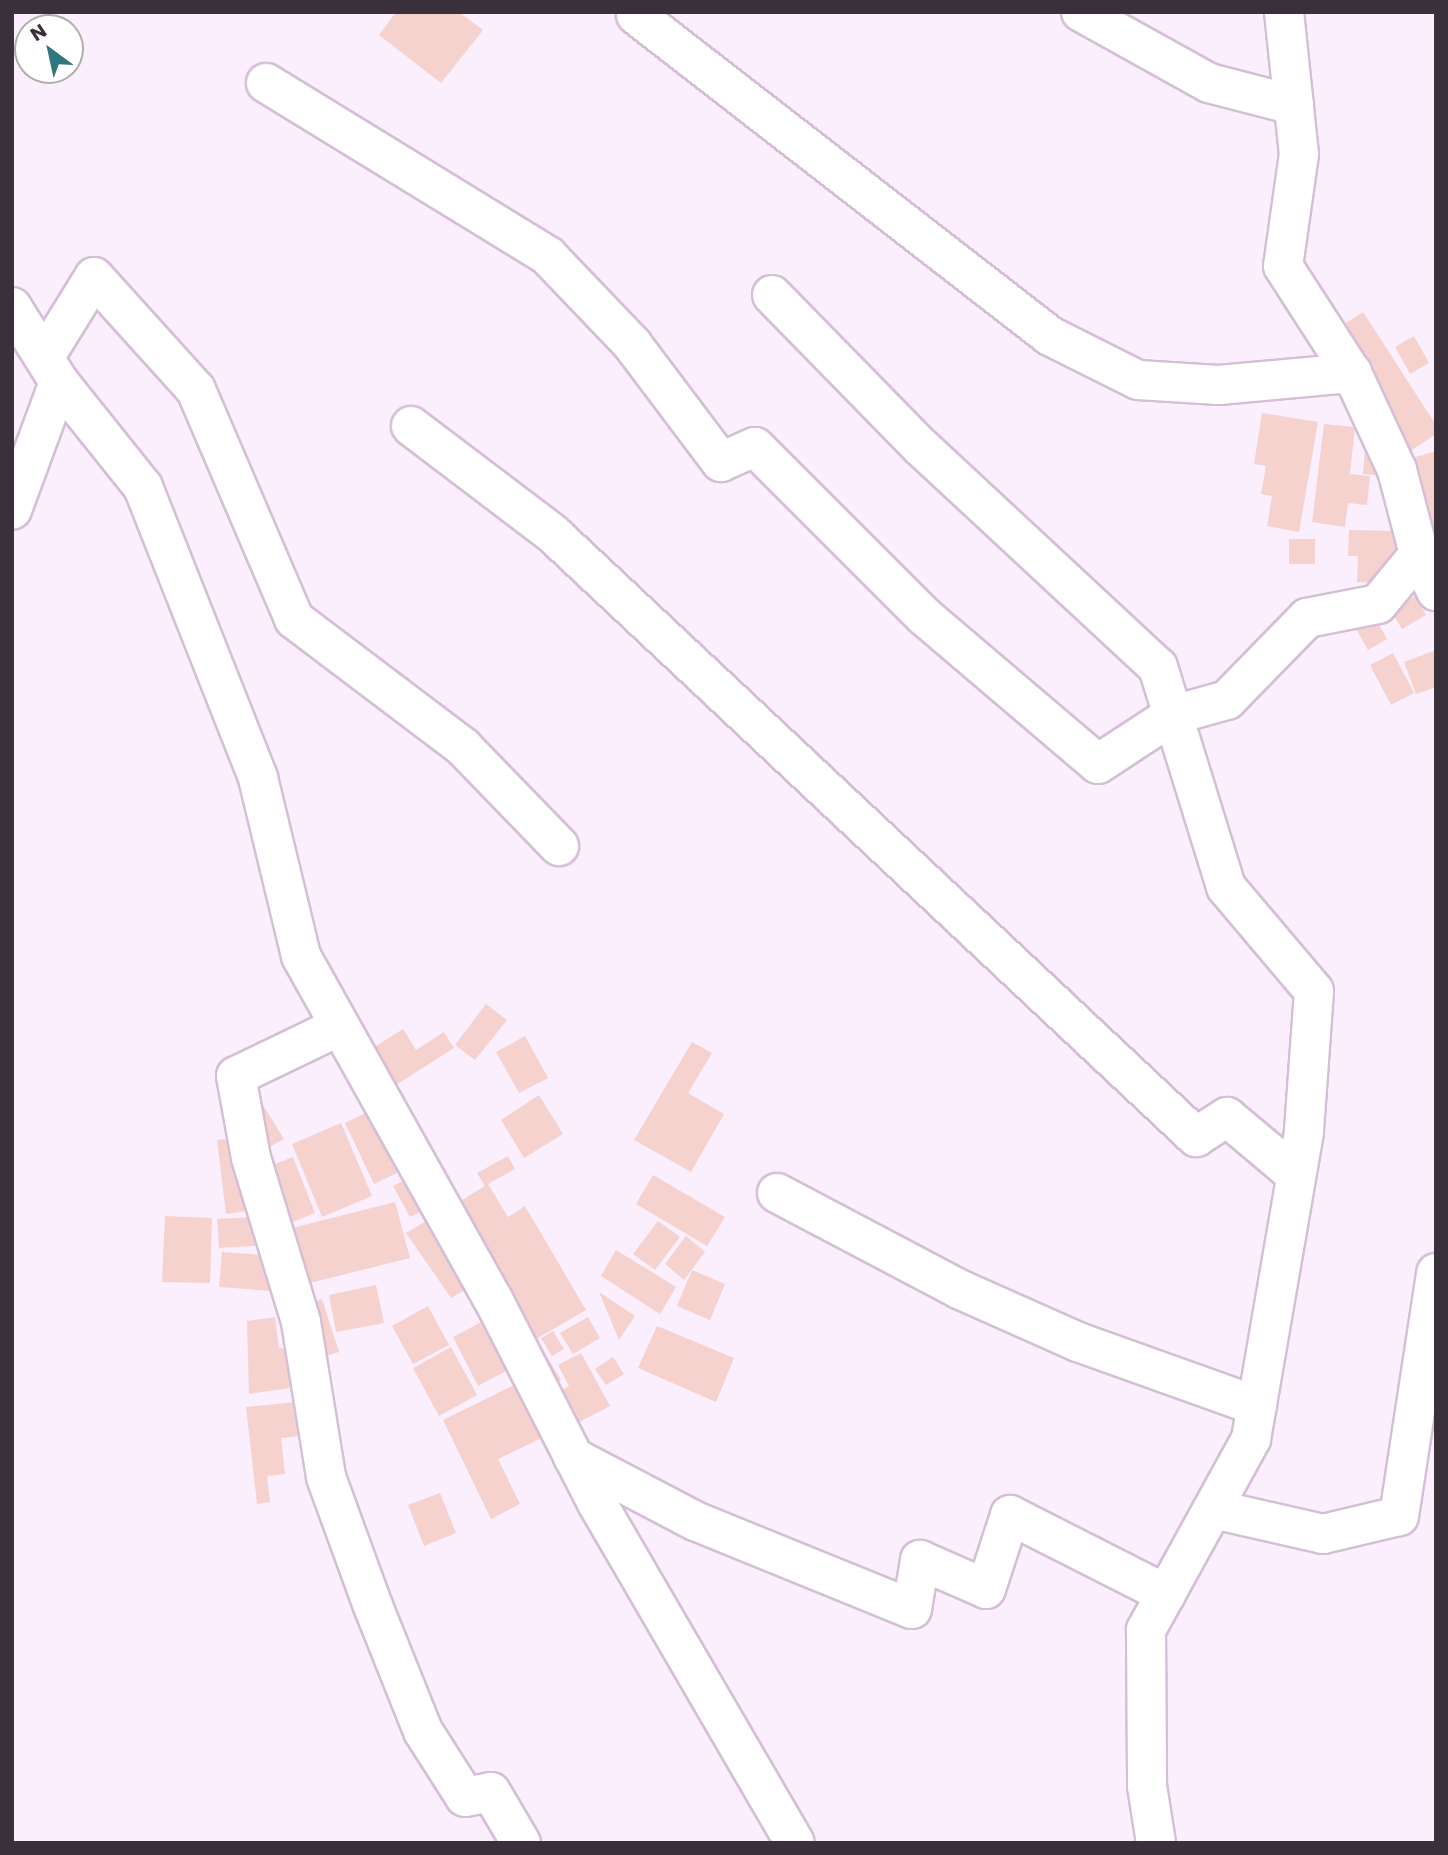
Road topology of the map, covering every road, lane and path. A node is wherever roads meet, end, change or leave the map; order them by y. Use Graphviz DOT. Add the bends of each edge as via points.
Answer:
graph roads {
  1 [pos="1081,12"];
  2 [pos="1284,12"];
  3 [pos="636,15"];
  4 [pos="266,83"];
  5 [pos="1294,105"];
  6 [pos="772,295"];
  7 [pos="12,307"];
  8 [pos="52,370"];
  9 [pos="1352,373"];
  10 [pos="411,426"];
  11 [pos="12,510"];
  12 [pos="1419,554"];
  13 [pos="1436,592"];
  14 [pos="1173,715"];
  15 [pos="559,846"];
  16 [pos="338,1027"];
  17 [pos="1296,1175"];
  18 [pos="777,1193"];
  19 [pos="1436,1273"];
  20 [pos="1257,1406"];
  21 [pos="573,1457"];
  22 [pos="1213,1509"];
  23 [pos="1166,1594"];
  24 [pos="521,1843"];
  25 [pos="796,1843"];
  26 [pos="1156,1843"];
  1 -- 5 [label="street" via="1209,83"];
  2 -- 5 [label="street"];
  3 -- 9 [label="street" via="1050,336 1138,380 1219,385"];
  4 -- 14 [label="street" via="548,256 632,344 721,462 755,447 923,616 1098,764"];
  5 -- 9 [label="street" via="1298,154 1283,265"];
  6 -- 14 [label="street" via="921,447 1158,667"];
  7 -- 8 [label="street"];
  8 -- 11 [label="street"];
  8 -- 15 [label="street" via="94,277 196,390 294,619 463,747"];
  8 -- 16 [label="street" via="143,487 258,778 301,956"];
  9 -- 12 [label="street" via="1397,470"];
  10 -- 17 [label="street" via="552,533 1196,1137 1227,1117"];
  12 -- 13 [label="street"];
  12 -- 14 [label="street" via="1378,604 1307,618 1227,700"];
  14 -- 17 [label="street" via="1226,887 1314,990"];
  16 -- 21 [label="street" via="493,1299"];
  16 -- 24 [label="street" via="236,1076 251,1158 301,1322 326,1477 383,1631 423,1731 465,1797 491,1792"];
  17 -- 20 [label="street"];
  18 -- 20 [label="street" via="959,1289 1078,1342"];
  19 -- 22 [label="street" via="1399,1516 1323,1534"];
  20 -- 22 [label="street" via="1251,1439"];
  21 -- 23 [label="street" via="695,1521 912,1609 920,1560 986,1589 1010,1516"];
  21 -- 25 [label="street"];
  22 -- 23 [label="street"];
  23 -- 26 [label="street" via="1146,1630 1147,1786"];
}
